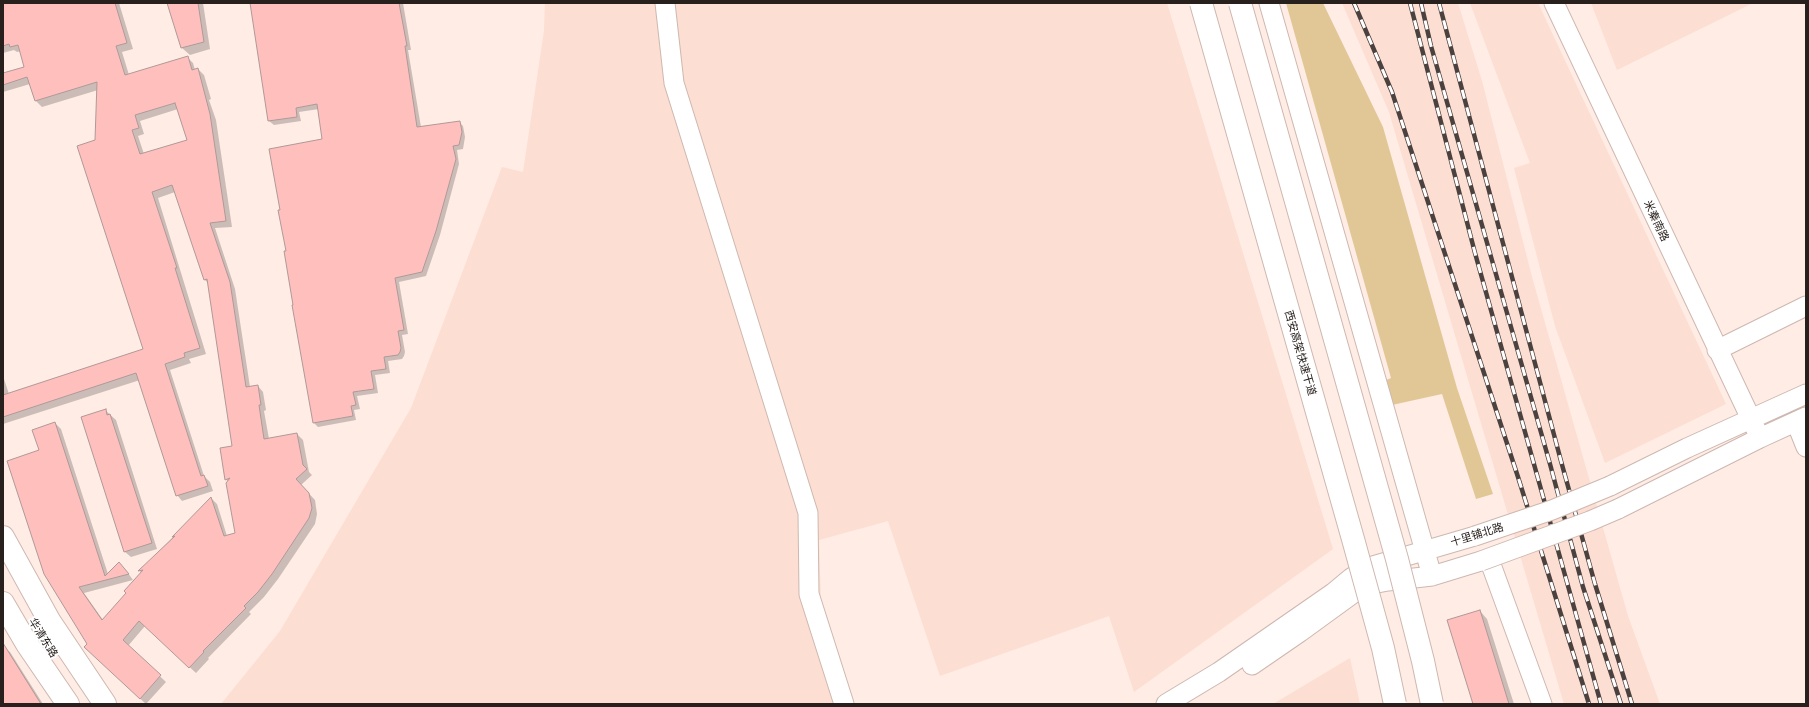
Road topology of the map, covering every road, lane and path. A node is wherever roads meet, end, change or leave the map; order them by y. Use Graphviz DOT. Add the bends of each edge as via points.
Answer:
graph roads {
  1 [pos="665,3"];
  2 [pos="1201,3"];
  3 [pos="1240,3"];
  4 [pos="1269,3"];
  5 [pos="1554,3"];
  6 [pos="1806,306"];
  7 [pos="1717,350"];
  8 [pos="1806,394"];
  9 [pos="1750,420"];
  10 [pos="1801,420"];
  11 [pos="1760,438"];
  12 [pos="1806,447"];
  13 [pos="3,537"];
  14 [pos="1425,551"];
  15 [pos="1485,560"];
  16 [pos="3,569"];
  17 [pos="1432,576"];
  18 [pos="3,603"];
  19 [pos="3,629"];
  20 [pos="52,704"];
  21 [pos="68,704"];
  22 [pos="87,704"];
  23 [pos="105,704"];
  24 [pos="844,704"];
  25 [pos="1166,704"];
  26 [pos="1192,704"];
  27 [pos="1395,704"];
  28 [pos="1432,704"];
  29 [pos="1542,704"];
  1 -- 24 [label="street" via="674,83 808,513 809,594"];
  2 -- 27 [label="main road, 西安高架快速干道, bridge" via="1353,539 1383,648"];
  3 -- 28 [label="main road, bridge" via="1397,559"];
  4 -- 14 [label="street"];
  5 -- 7 [label="street, 米秦南路"];
  6 -- 7 [label="street"];
  7 -- 9 [label="street, 米秦南路"];
  8 -- 9 [label="street, 十里铺北路"];
  9 -- 11 [label="street, 米秦南路"];
  9 -- 14 [label="street, 十里铺北路, bridge" via="1610,486 1552,510"];
  10 -- 11 [label="street"];
  10 -- 12 [label="street"];
  11 -- 15 [label="street, bridge" via="1590,521"];
  13 -- 23 [label="main road" via="50,622"];
  14 -- 17 [label="street"];
  14 -- 25 [label="street, 十里铺北路" via="1369,567 1219,672"];
  15 -- 17 [label="street"];
  15 -- 29 [label="street"];
  16 -- 22 [label="main road, 华清东路" via="51,652"];
  17 -- 26 [label="street" via="1372,584 1355,592"];
  18 -- 21 [label="main road, 华清东路" via="27,644"];
  19 -- 20 [label="main road"];
}
